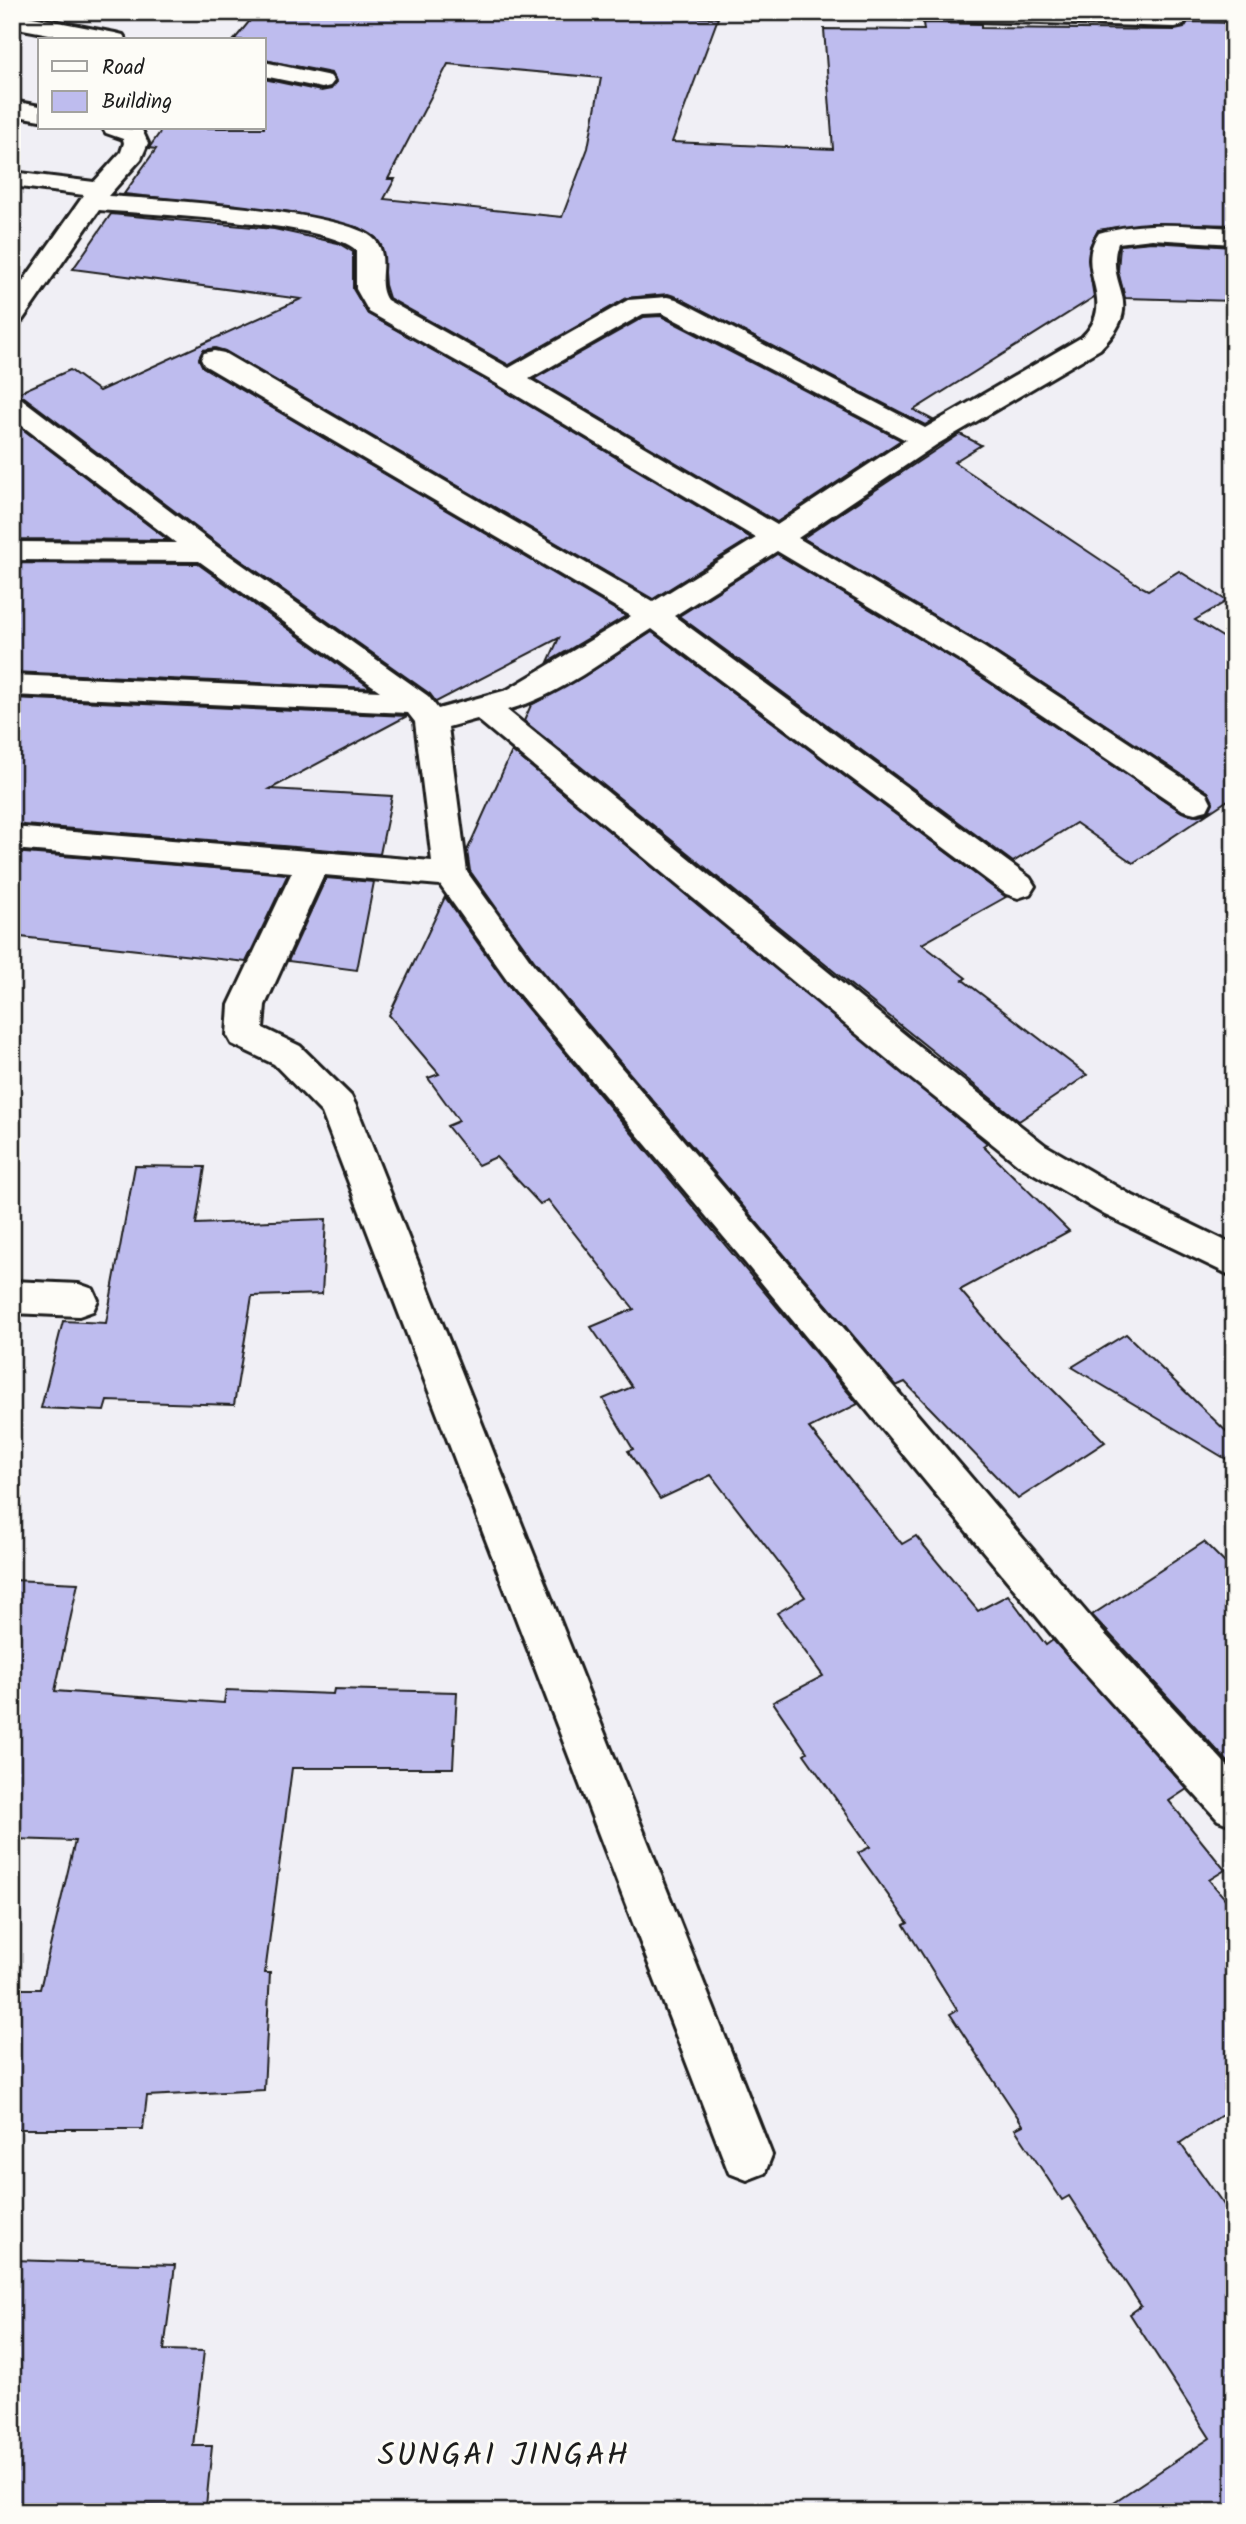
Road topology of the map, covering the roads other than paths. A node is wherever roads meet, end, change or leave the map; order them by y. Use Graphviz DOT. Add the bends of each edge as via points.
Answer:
graph roads {
  1 [pos="907,12"];
  2 [pos="1072,15"];
  3 [pos="12,20"];
  4 [pos="1175,20"];
  5 [pos="105,38"];
  6 [pos="266,69"];
  7 [pos="323,81"];
  8 [pos="12,108"];
  9 [pos="38,113"];
  10 [pos="120,130"];
  11 [pos="12,179"];
  12 [pos="96,196"];
  13 [pos="1234,236"];
  14 [pos="12,316"];
  15 [pos="214,359"];
  16 [pos="509,379"];
  17 [pos="12,405"];
  18 [pos="926,439"];
  19 [pos="779,537"];
  20 [pos="12,551"];
  21 [pos="206,552"];
  22 [pos="654,616"];
  23 [pos="12,685"];
  24 [pos="484,708"];
  25 [pos="424,712"];
  26 [pos="1195,802"];
  27 [pos="12,838"];
  28 [pos="314,861"];
  29 [pos="450,874"];
  30 [pos="1018,886"];
  31 [pos="1234,1262"];
  32 [pos="12,1297"];
  33 [pos="79,1300"];
  34 [pos="1234,1805"];
  35 [pos="747,2155"];
  1 -- 2 [label="street"];
  2 -- 4 [label="street"];
  3 -- 5 [label="street"];
  6 -- 7 [label="street"];
  8 -- 9 [label="street"];
  10 -- 12 [label="street" via="133,135 132,154"];
  11 -- 12 [label="street"];
  12 -- 14 [label="street"];
  12 -- 16 [label="street" via="301,224 351,236 368,247 372,266 368,288 378,306"];
  13 -- 18 [label="street" via="1125,233 1108,238 1102,251 1111,314 1100,335"];
  15 -- 22 [label="street"];
  16 -- 18 [label="street" via="637,306 667,305"];
  16 -- 19 [label="street"];
  17 -- 21 [label="street"];
  18 -- 19 [label="street"];
  19 -- 22 [label="street"];
  19 -- 26 [label="street" via="974,655"];
  20 -- 21 [label="street"];
  21 -- 25 [label="street"];
  22 -- 24 [label="street" via="518,697"];
  22 -- 30 [label="street"];
  23 -- 25 [label="street"];
  24 -- 25 [label="street"];
  24 -- 31 [label="street" via="1032,1155 1118,1205"];
  25 -- 29 [label="street"];
  27 -- 28 [label="street"];
  28 -- 29 [label="street"];
  28 -- 35 [label="street" via="247,1005 245,1035 287,1055 338,1106"];
  29 -- 34 [label="street" via="521,973 1087,1645"];
  32 -- 33 [label="street"];
}
